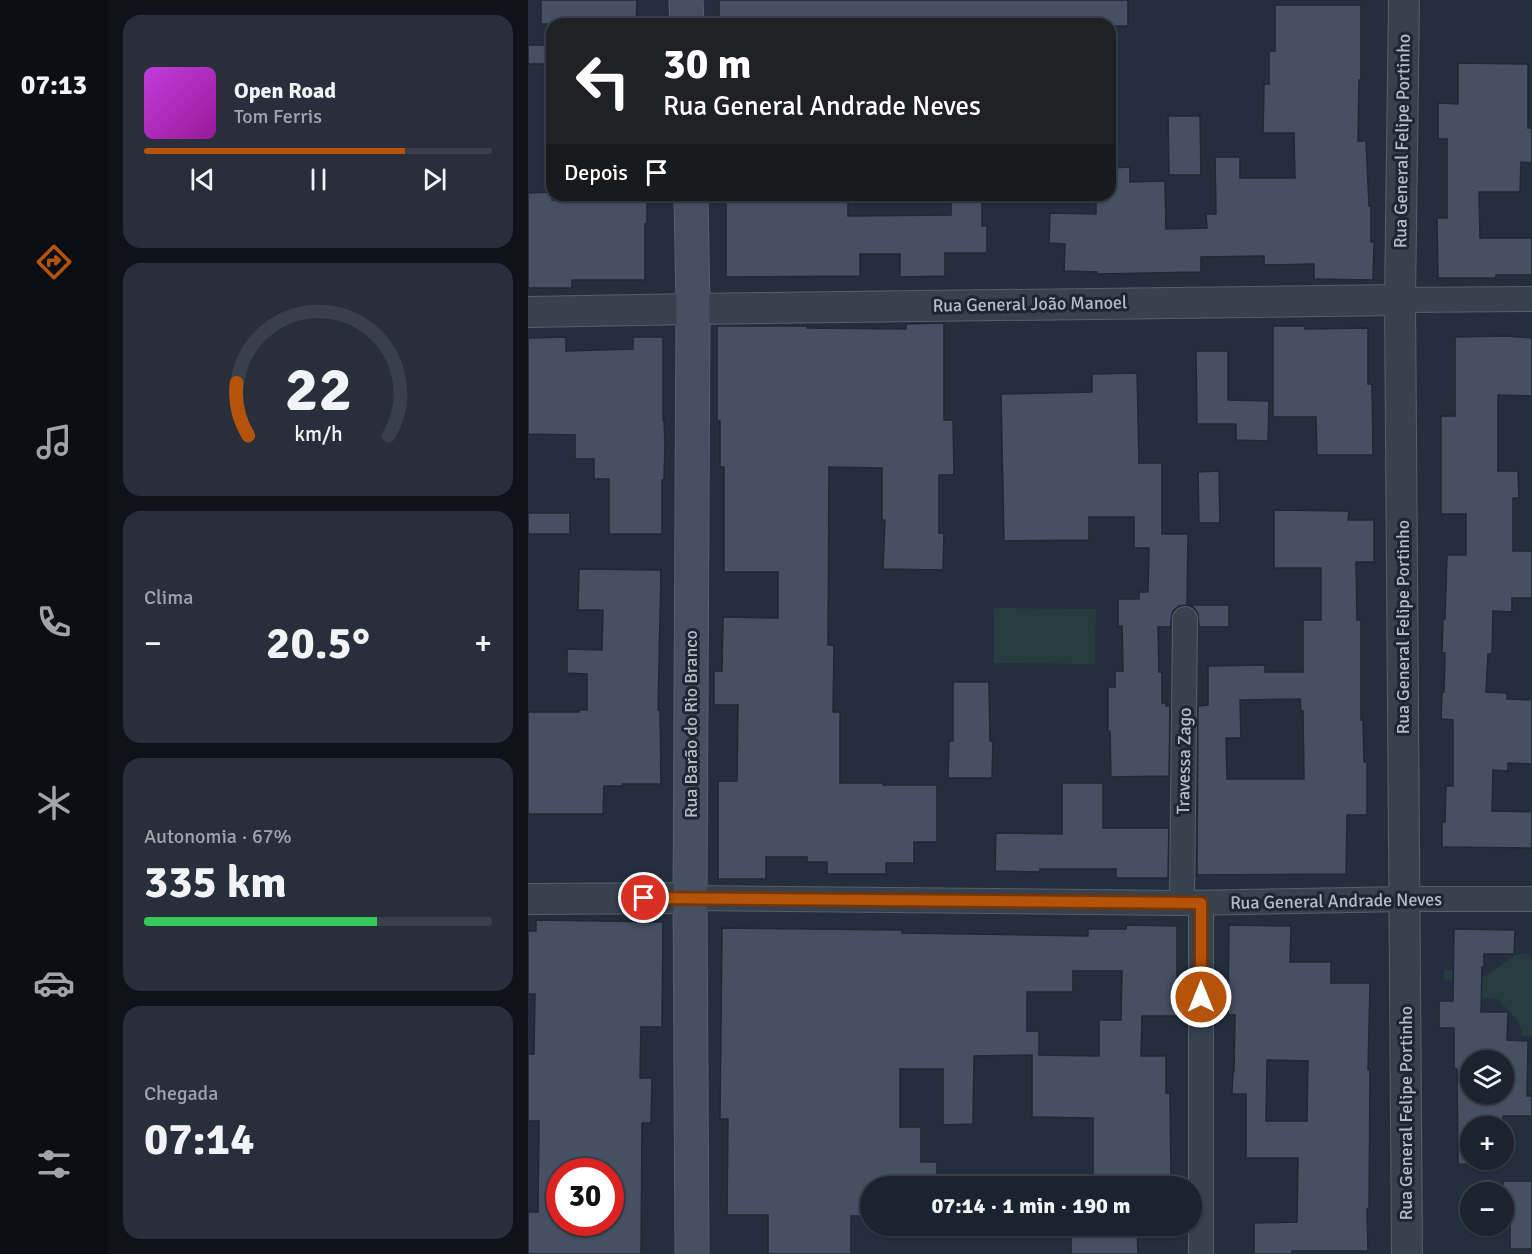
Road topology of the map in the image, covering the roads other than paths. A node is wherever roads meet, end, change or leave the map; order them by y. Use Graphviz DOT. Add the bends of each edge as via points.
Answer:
graph roads {
  1 [pos="686,0"];
  2 [pos="1404,0"];
  3 [pos="687,18"];
  4 [pos="691,201"];
  5 [pos="1532,299"];
  6 [pos="1400,300"];
  7 [pos="693,309"];
  8 [pos="528,312"];
  9 [pos="1185,619"];
  10 [pos="528,898"];
  11 [pos="690,898"];
  12 [pos="1405,899"];
  13 [pos="1532,899"];
  14 [pos="1192,903"];
  15 [pos="692,1254"];
  16 [pos="1201,1254"];
  17 [pos="1407,1254"];
  1 -- 3 [label="main road"];
  2 -- 6 [label="street, Rua General Felipe Portinho"];
  4 -- 7 [label="main road, Rua Barão do Rio Branco"];
  5 -- 6 [label="street, Rua General João Manoel"];
  6 -- 7 [label="street, Rua General João Manoel"];
  6 -- 12 [label="street, Rua General Felipe Portinho"];
  7 -- 8 [label="street, Rua General João Manoel"];
  7 -- 11 [label="main road, Rua Barão do Rio Branco"];
  9 -- 14 [label="street, Travessa Zago"];
  10 -- 11 [label="street, Rua General Andrade Neves"];
  11 -- 14 [label="street, Rua General Andrade Neves"];
  11 -- 15 [label="main road, Rua Barão do Rio Branco"];
  12 -- 13 [label="street, Rua General Andrade Neves"];
  12 -- 14 [label="street, Rua General Andrade Neves"];
  12 -- 17 [label="street, Rua General Felipe Portinho"];
  14 -- 16 [label="street, Travessa Zago"];
}
